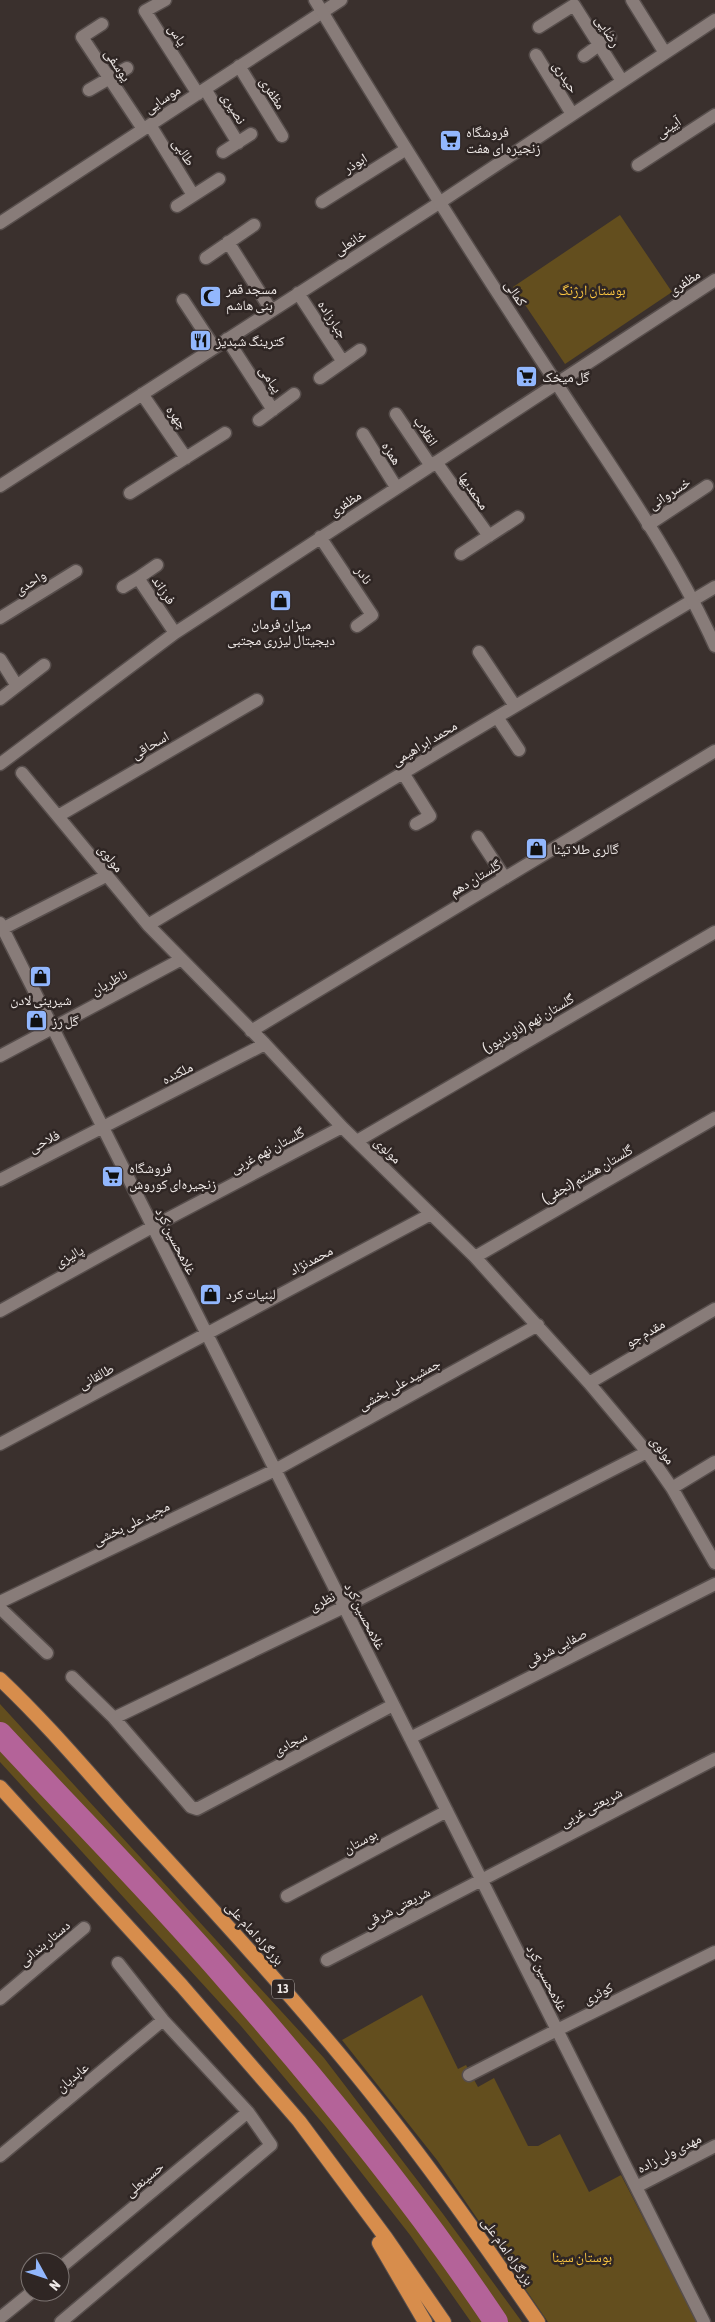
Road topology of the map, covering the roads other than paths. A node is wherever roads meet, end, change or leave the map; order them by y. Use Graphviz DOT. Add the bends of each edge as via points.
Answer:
graph roads {
  1 [pos="165,0"];
  2 [pos="314,0"];
  3 [pos="341,0"];
  4 [pos="632,0"];
  5 [pos="322,12"];
  6 [pos="715,20"];
  7 [pos="102,24"];
  8 [pos="540,27"];
  9 [pos="610,37"];
  10 [pos="599,46"];
  11 [pos="664,53"];
  12 [pos="536,55"];
  13 [pos="584,56"];
  14 [pos="239,66"];
  15 [pos="127,68"];
  16 [pos="109,78"];
  17 [pos="622,81"];
  18 [pos="89,90"];
  19 [pos="201,91"];
  20 [pos="572,114"];
  21 [pos="715,115"];
  22 [pos="146,127"];
  23 [pos="251,134"];
  24 [pos="282,136"];
  25 [pos="238,143"];
  26 [pos="405,150"];
  27 [pos="224,152"];
  28 [pos="638,165"];
  29 [pos="219,180"];
  30 [pos="193,195"];
  31 [pos="322,202"];
  32 [pos="439,203"];
  33 [pos="178,206"];
  34 [pos="0,223"];
  35 [pos="254,225"];
  36 [pos="228,242"];
  37 [pos="206,258"];
  38 [pos="715,280"];
  39 [pos="298,293"];
  40 [pos="183,300"];
  41 [pos="271,310"];
  42 [pos="227,339"];
  43 [pos="214,347"];
  44 [pos="360,350"];
  45 [pos="343,362"];
  46 [pos="320,378"];
  47 [pos="556,384"];
  48 [pos="142,394"];
  49 [pos="294,394"];
  50 [pos="273,410"];
  51 [pos="396,414"];
  52 [pos="258,420"];
  53 [pos="225,433"];
  54 [pos="363,434"];
  55 [pos="186,458"];
  56 [pos="433,464"];
  57 [pos="0,486"];
  58 [pos="707,486"];
  59 [pos="396,487"];
  60 [pos="130,494"];
  61 [pos="518,517"];
  62 [pos="648,525"];
  63 [pos="488,536"];
  64 [pos="320,537"];
  65 [pos="461,554"];
  66 [pos="157,565"];
  67 [pos="76,571"];
  68 [pos="138,578"];
  69 [pos="123,587"];
  70 [pos="715,587"];
  71 [pos="694,600"];
  72 [pos="0,618"];
  73 [pos="357,626"];
  74 [pos="175,633"];
  75 [pos="715,646"];
  76 [pos="479,652"];
  77 [pos="0,659"];
  78 [pos="44,665"];
  79 [pos="17,686"];
  80 [pos="0,699"];
  81 [pos="257,700"];
  82 [pos="515,706"];
  83 [pos="497,717"];
  84 [pos="519,750"];
  85 [pos="715,752"];
  86 [pos="0,764"];
  87 [pos="22,773"];
  88 [pos="403,773"];
  89 [pos="58,816"];
  90 [pos="416,824"];
  91 [pos="478,837"];
  92 [pos="106,876"];
  93 [pos="505,878"];
  94 [pos="148,925"];
  95 [pos="1,927"];
  96 [pos="715,932"];
  97 [pos="180,960"];
  98 [pos="52,1029"];
  99 [pos="251,1030"];
  100 [pos="265,1044"];
  101 [pos="0,1056"];
  102 [pos="715,1118"];
  103 [pos="342,1127"];
  104 [pos="102,1128"];
  105 [pos="357,1141"];
  106 [pos="0,1180"];
  107 [pos="431,1214"];
  108 [pos="152,1227"];
  109 [pos="475,1257"];
  110 [pos="715,1309"];
  111 [pos="0,1311"];
  112 [pos="538,1325"];
  113 [pos="206,1334"];
  114 [pos="589,1383"];
  115 [pos="0,1444"];
  116 [pos="647,1452"];
  117 [pos="715,1462"];
  118 [pos="275,1470"];
  119 [pos="672,1488"];
  120 [pos="715,1563"];
  121 [pos="715,1584"];
  122 [pos="0,1602"];
  123 [pos="344,1607"];
  124 [pos="0,1608"];
  125 [pos="47,1654"];
  126 [pos="72,1677"];
  127 [pos="0,1679"];
  128 [pos="393,1705"];
  129 [pos="114,1718"];
  130 [pos="410,1738"];
  131 [pos="715,1759"];
  132 [pos="0,1787"];
  133 [pos="447,1811"];
  134 [pos="482,1881"];
  135 [pos="287,1896"];
  136 [pos="84,1928"];
  137 [pos="715,1952"];
  138 [pos="327,1960"];
  139 [pos="118,1963"];
  140 [pos="0,1999"];
  141 [pos="163,2020"];
  142 [pos="557,2030"];
  143 [pos="469,2076"];
  144 [pos="248,2112"];
  145 [pos="715,2146"];
  146 [pos="0,2156"];
  147 [pos="334,2167"];
  148 [pos="636,2187"];
  149 [pos="70,2260"];
  150 [pos="20,2302"];
  151 [pos="0,2318"];
  152 [pos="61,2322"];
  153 [pos="424,2322"];
  154 [pos="444,2322"];
  155 [pos="538,2322"];
  156 [pos="704,2322"];
  1 -- 19 [label="street, یاس" via="145,11"];
  2 -- 5 [label="street, کمالی"];
  3 -- 5 [label="street, موسایی"];
  4 -- 11 [label="street"];
  5 -- 14 [label="street, موسایی"];
  5 -- 26 [label="street, کمالی"];
  6 -- 11 [label="street, خانعلی"];
  7 -- 16 [label="street, یوسفی" via="77,40"];
  8 -- 10 [label="street, رضایی" via="574,5"];
  9 -- 10 [label="street"];
  10 -- 13 [label="street"];
  10 -- 17 [label="street, رضایی"];
  11 -- 17 [label="street, خانعلی"];
  12 -- 20 [label="street, حیدری"];
  14 -- 19 [label="street, موسایی"];
  14 -- 24 [label="street, مظفری"];
  15 -- 16 [label="street"];
  16 -- 18 [label="street"];
  16 -- 22 [label="street, یوسفی"];
  17 -- 20 [label="street, خانعلی"];
  19 -- 22 [label="street, موسایی"];
  19 -- 25 [label="street, نصیری"];
  20 -- 32 [label="street, خانعلی"];
  21 -- 28 [label="street, آیینی"];
  22 -- 30 [label="street, طالبی"];
  22 -- 34 [label="street, موسایی"];
  23 -- 25 [label="street"];
  25 -- 27 [label="street"];
  26 -- 31 [label="street, ابوذر"];
  26 -- 32 [label="street, کمالی"];
  29 -- 30 [label="street"];
  30 -- 33 [label="street"];
  32 -- 39 [label="street, خانعلی"];
  32 -- 47 [label="street, کمالی"];
  35 -- 36 [label="street"];
  36 -- 37 [label="street"];
  36 -- 41 [label="street"];
  38 -- 47 [label="street, مظفری"];
  39 -- 41 [label="street, خانعلی"];
  39 -- 45 [label="street, جبارزاده"];
  40 -- 43 [label="street"];
  41 -- 42 [label="street, خانعلی"];
  42 -- 43 [label="street, خانعلی"];
  42 -- 50 [label="street, پیامی"];
  43 -- 48 [label="street, خانعلی"];
  44 -- 45 [label="street"];
  45 -- 46 [label="street"];
  47 -- 56 [label="street, مظفری"];
  47 -- 62 [label="street, کمالی"];
  48 -- 55 [label="street, چهره"];
  48 -- 57 [label="street, خانعلی"];
  49 -- 50 [label="street"];
  50 -- 52 [label="street"];
  51 -- 56 [label="street, انقلاب"];
  53 -- 55 [label="street"];
  54 -- 59 [label="street, همزه"];
  55 -- 60 [label="street"];
  56 -- 59 [label="street, مظفری"];
  56 -- 63 [label="street, محمدیها"];
  58 -- 62 [label="street, خسروانی"];
  59 -- 64 [label="street, مظفری"];
  61 -- 63 [label="street"];
  62 -- 71 [label="street, کمالی"];
  63 -- 65 [label="street"];
  64 -- 73 [label="street, نادر" via="372,615"];
  64 -- 74 [label="street, مظفری"];
  66 -- 68 [label="street"];
  67 -- 72 [label="street, واحدی"];
  68 -- 69 [label="street, فرزاند"];
  68 -- 74 [label="street, فرزاند"];
  70 -- 71 [label="street, محمد ابراهیمی"];
  71 -- 75 [label="street, کمالی"];
  71 -- 82 [label="street, محمد ابراهیمی"];
  74 -- 86 [label="street, مظفری"];
  76 -- 82 [label="street"];
  77 -- 79 [label="street"];
  78 -- 79 [label="street"];
  79 -- 80 [label="street"];
  81 -- 89 [label="street, اسحاقی"];
  82 -- 83 [label="street, محمد ابراهیمی"];
  83 -- 84 [label="street"];
  83 -- 88 [label="street, محمد ابراهیمی"];
  85 -- 93 [label="street, گلستان دهم"];
  87 -- 89 [label="street, مولوی"];
  88 -- 90 [label="street" via="430,816"];
  88 -- 94 [label="street, محمد ابراهیمی"];
  89 -- 92 [label="street, مولوی"];
  91 -- 93 [label="street"];
  92 -- 94 [label="street, مولوی"];
  92 -- 95 [label="street"];
  93 -- 99 [label="street, گلستان دهم"];
  94 -- 97 [label="street, مولوی"];
  95 -- 98 [label="street, غلامحسین کرد"];
  96 -- 105 [label="street, گلستان نهم (ناوندپور)"];
  97 -- 98 [label="street, ناظریان"];
  97 -- 99 [label="street, مولوی"];
  98 -- 101 [label="street, ناظریان"];
  98 -- 104 [label="street, غلامحسین کرد"];
  99 -- 100 [label="street, مولوی"];
  100 -- 103 [label="street, مولوی"];
  100 -- 104 [label="street, ملکنده"];
  102 -- 109 [label="street, گلستان هشتم (نجفی)"];
  103 -- 105 [label="street, مولوی"];
  103 -- 108 [label="street, گلستان نهم غربی"];
  104 -- 106 [label="street, فلاحی"];
  104 -- 108 [label="street, غلامحسین کرد"];
  105 -- 107 [label="street, مولوی"];
  107 -- 109 [label="street, مولوی"];
  107 -- 113 [label="street, محمدنژاد"];
  108 -- 111 [label="street, پالیزی"];
  108 -- 113 [label="street, غلامحسین کرد"];
  109 -- 112 [label="street, مولوی"];
  110 -- 114 [label="street, مقدم جو"];
  112 -- 114 [label="street, مولوی"];
  112 -- 118 [label="street, جمشید علی بخشی"];
  113 -- 115 [label="street, طالقانی"];
  113 -- 118 [label="street, غلامحسین کرد"];
  114 -- 116 [label="street, مولوی"];
  116 -- 119 [label="street, مولوی"];
  116 -- 123 [label="street, نظری"];
  117 -- 119 [label="street"];
  118 -- 122 [label="street, مجید علی بخشی"];
  118 -- 123 [label="street, غلامحسین کرد"];
  119 -- 120 [label="street, مولوی"];
  121 -- 130 [label="street, صفایی شرقی"];
  123 -- 128 [label="street, غلامحسین کرد"];
  123 -- 129 [label="street, نظری"];
  124 -- 125 [label="street"];
  126 -- 129 [label="street"];
  127 -- 155 [label="highway, بزرگراه امام علی / 13" via="241,1941 346,2062 498,2262"];
  128 -- 129 [label="street, سجادی" via="197,1809 191,1808"];
  128 -- 130 [label="street, غلامحسین کرد"];
  130 -- 133 [label="street, غلامحسین کرد"];
  131 -- 134 [label="street, شریعتی غربی"];
  132 -- 147 [label="highway" via="242,2054 300,2121"];
  133 -- 134 [label="street, غلامحسین کرد"];
  133 -- 135 [label="street, بوستان"];
  134 -- 138 [label="street, شریعتی شرقی"];
  134 -- 142 [label="street, غلامحسین کرد"];
  136 -- 140 [label="street, دستار بندانی"];
  137 -- 142 [label="street, کوثری"];
  139 -- 141 [label="street"];
  141 -- 144 [label="street"];
  141 -- 146 [label="street, عابدیان"];
  142 -- 143 [label="street, کوثری"];
  142 -- 148 [label="street, غلامحسین کرد"];
  144 -- 149 [label="street, حسینعلی"];
  144 -- 152 [label="street" via="270,2145"];
  145 -- 148 [label="street, مهدی ولی زاده"];
  147 -- 153 [label="highway"];
  147 -- 154 [label="highway"];
  148 -- 156 [label="street, غلامحسین کرد"];
  150 -- 151 [label="street"];
}
